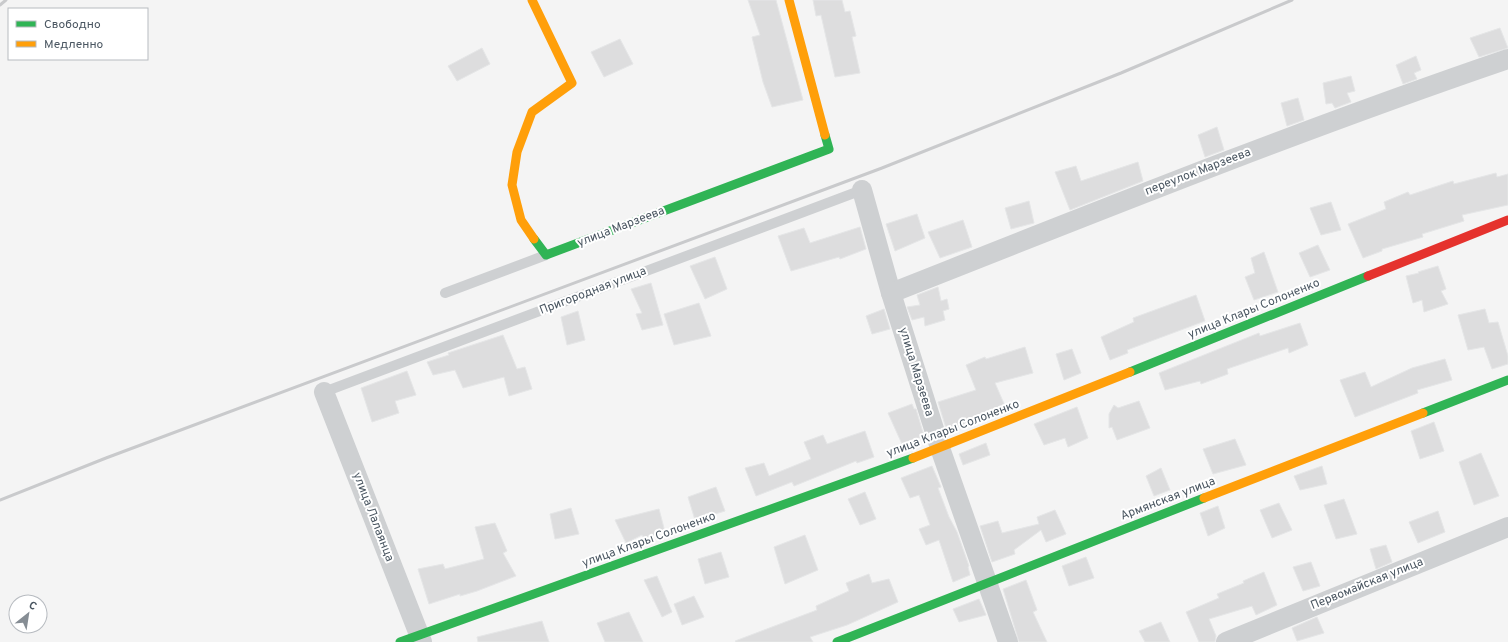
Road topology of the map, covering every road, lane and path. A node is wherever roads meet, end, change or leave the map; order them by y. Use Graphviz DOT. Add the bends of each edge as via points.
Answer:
graph roads {
  1 [pos="532,0"];
  2 [pos="789,0"];
  3 [pos="1508,59"];
  4 [pos="862,190"];
  5 [pos="1508,220"];
  6 [pos="546,255"];
  7 [pos="445,293"];
  8 [pos="891,293"];
  9 [pos="1508,380"];
  10 [pos="324,392"];
  11 [pos="940,448"];
  12 [pos="1508,526"];
  13 [pos="987,582"];
  14 [pos="421,638"];
  15 [pos="400,642"];
  16 [pos="837,642"];
  17 [pos="1008,642"];
  18 [pos="1226,642"];
  1 -- 6 [label="street" via="572,83 532,112 517,152 512,185 521,220"];
  2 -- 6 [label="street, улица Марзеева" via="829,149"];
  3 -- 8 [label="street, переулок Марзеева" via="1213,166"];
  4 -- 8 [label="street, улица Марзеева"];
  4 -- 10 [label="lane, Пригородная улица"];
  5 -- 11 [label="street, улица Клары Солоненко"];
  6 -- 7 [label="lane"];
  8 -- 11 [label="street, улица Марзеева"];
  9 -- 13 [label="street, Армянская улица"];
  10 -- 14 [label="street, улица Лалаянца"];
  11 -- 13 [label="street, улица Марзеева"];
  11 -- 14 [label="street, улица Клары Солоненко"];
  12 -- 18 [label="street, Первомайская улица"];
  13 -- 16 [label="street, Армянская улица"];
  13 -- 17 [label="street, улица Марзеева"];
  14 -- 15 [label="street, улица Клары Солоненко"];
}
